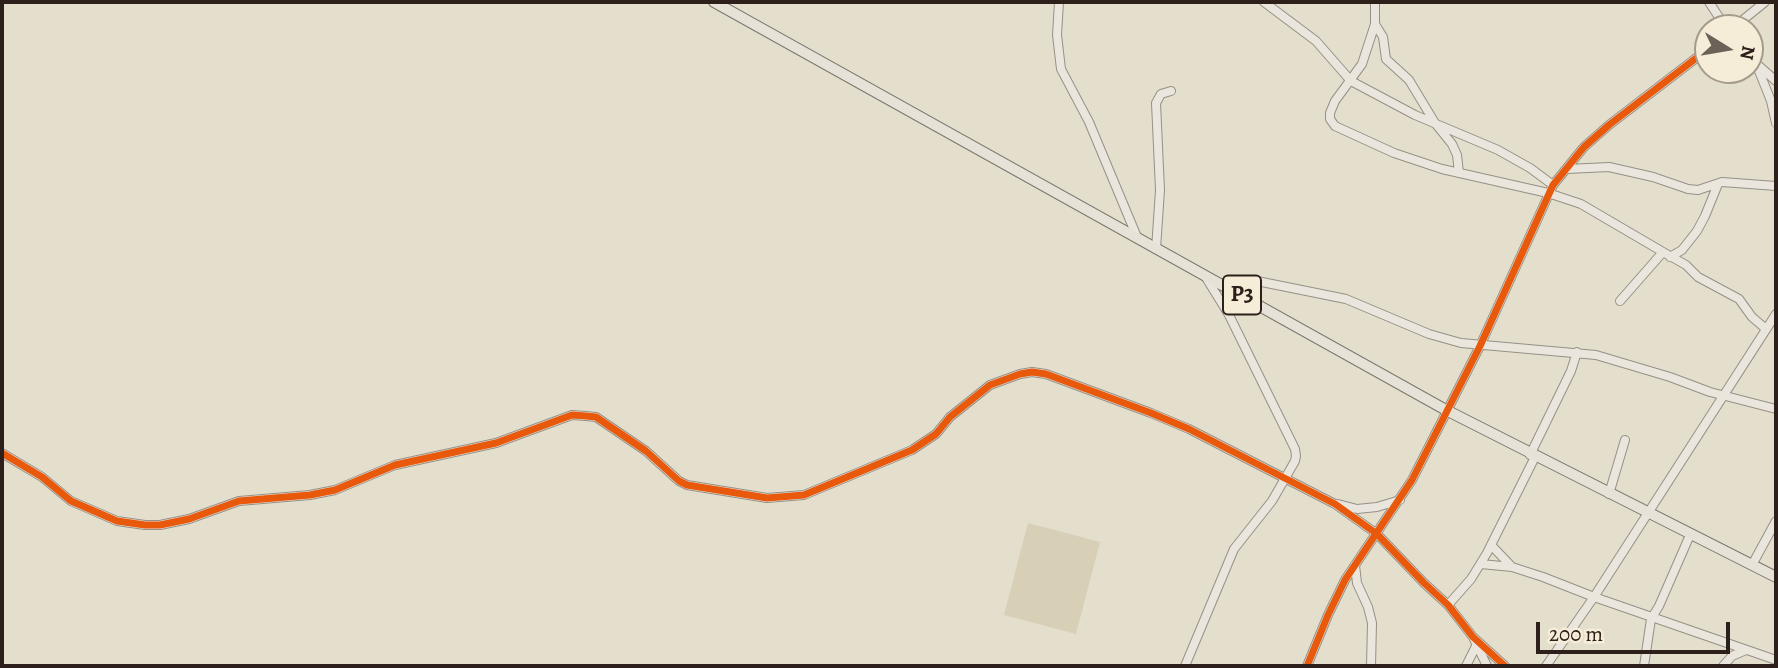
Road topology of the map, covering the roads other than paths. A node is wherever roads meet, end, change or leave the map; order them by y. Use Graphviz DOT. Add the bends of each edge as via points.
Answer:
graph roads {
  1 [pos="713,2"];
  2 [pos="1059,2"];
  3 [pos="1264,2"];
  4 [pos="1375,2"];
  5 [pos="1765,2"];
  6 [pos="1750,14"];
  7 [pos="1376,24"];
  8 [pos="1694,60"];
  9 [pos="1351,81"];
  10 [pos="1764,84"];
  11 [pos="1171,91"];
  12 [pos="1776,122"];
  13 [pos="1435,123"];
  14 [pos="1567,169"];
  15 [pos="1459,173"];
  16 [pos="1718,184"];
  17 [pos="1776,186"];
  18 [pos="1550,189"];
  19 [pos="1137,237"];
  20 [pos="1156,248"];
  21 [pos="1667,255"];
  22 [pos="1205,275"];
  23 [pos="1225,286"];
  24 [pos="1620,301"];
  25 [pos="1776,314"];
  26 [pos="1771,326"];
  27 [pos="1480,346"];
  28 [pos="1577,352"];
  29 [pos="1724,396"];
  30 [pos="1776,409"];
  31 [pos="1446,410"];
  32 [pos="1625,440"];
  33 [pos="2,453"];
  34 [pos="1533,456"];
  35 [pos="1285,479"];
  36 [pos="1609,494"];
  37 [pos="1400,500"];
  38 [pos="1335,503"];
  39 [pos="1647,513"];
  40 [pos="1776,521"];
  41 [pos="1377,534"];
  42 [pos="1690,535"];
  43 [pos="1491,545"];
  44 [pos="1480,564"];
  45 [pos="1355,565"];
  46 [pos="1752,565"];
  47 [pos="1512,567"];
  48 [pos="1776,577"];
  49 [pos="1594,597"];
  50 [pos="1448,605"];
  51 [pos="1652,616"];
  52 [pos="1473,637"];
  53 [pos="1476,646"];
  54 [pos="1746,650"];
  55 [pos="1776,660"];
  56 [pos="1185,666"];
  57 [pos="1307,666"];
  58 [pos="1371,666"];
  59 [pos="1466,666"];
  60 [pos="1486,666"];
  61 [pos="1505,666"];
  62 [pos="1546,666"];
  63 [pos="1644,666"];
  64 [pos="1656,666"];
  65 [pos="1724,666"];
  1 -- 19 [label="main road, P3"];
  2 -- 19 [label="street" via="1061,69 1089,122"];
  3 -- 9 [label="street" via="1316,41"];
  4 -- 7 [label="street"];
  5 -- 6 [label="street"];
  7 -- 9 [label="street"];
  7 -- 13 [label="street" via="1386,59 1409,80"];
  8 -- 14 [label="street" via="1584,146"];
  9 -- 13 [label="street"];
  9 -- 15 [label="street" via="1330,113 1335,126 1394,153"];
  10 -- 12 [label="street"];
  11 -- 20 [label="street" via="1161,94 1156,103 1160,190"];
  13 -- 15 [label="street" via="1452,144"];
  13 -- 18 [label="street" via="1530,168"];
  14 -- 16 [label="street" via="1609,167 1698,190"];
  14 -- 18 [label="street"];
  15 -- 18 [label="street"];
  16 -- 17 [label="street"];
  16 -- 21 [label="street" via="1697,231 1682,250"];
  18 -- 21 [label="street"];
  18 -- 27 [label="street"];
  19 -- 20 [label="main road, P3"];
  20 -- 22 [label="main road, P3"];
  21 -- 24 [label="street"];
  21 -- 26 [label="street" via="1739,299 1752,317"];
  22 -- 23 [label="main road, P3"];
  22 -- 35 [label="street" via="1295,449 1295,461"];
  23 -- 27 [label="street" via="1257,281 1346,299 1429,334"];
  23 -- 31 [label="main road, P3"];
  25 -- 26 [label="street"];
  26 -- 29 [label="street"];
  27 -- 28 [label="street"];
  27 -- 31 [label="street"];
  28 -- 29 [label="street"];
  28 -- 34 [label="street"];
  29 -- 30 [label="street"];
  29 -- 39 [label="street"];
  31 -- 34 [label="main road, P3"];
  31 -- 37 [label="street"];
  32 -- 36 [label="street"];
  33 -- 35 [label="street" via="71,501 117,521 160,525 239,501 335,491 396,465 496,443 572,415 596,417 687,485 767,498 804,495 912,450 990,386 1032,372 1189,429"];
  34 -- 36 [label="main road, P3"];
  34 -- 43 [label="street"];
  35 -- 38 [label="street"];
  35 -- 56 [label="street" via="1234,549"];
  36 -- 39 [label="main road, P3"];
  37 -- 38 [label="street" via="1357,509"];
  37 -- 41 [label="street"];
  38 -- 41 [label="street"];
  39 -- 42 [label="main road, P3"];
  39 -- 49 [label="street"];
  40 -- 46 [label="street"];
  41 -- 45 [label="street"];
  41 -- 50 [label="street"];
  42 -- 46 [label="main road, P3"];
  42 -- 51 [label="street"];
  43 -- 44 [label="street"];
  43 -- 47 [label="street"];
  44 -- 47 [label="street"];
  44 -- 50 [label="street"];
  45 -- 57 [label="street"];
  45 -- 58 [label="street" via="1371,623"];
  46 -- 48 [label="main road, P3"];
  47 -- 49 [label="street"];
  49 -- 51 [label="street"];
  49 -- 62 [label="street"];
  50 -- 52 [label="street"];
  51 -- 54 [label="street"];
  51 -- 63 [label="street"];
  52 -- 53 [label="street"];
  52 -- 61 [label="street"];
  53 -- 59 [label="street"];
  53 -- 60 [label="street"];
  54 -- 55 [label="street"];
  54 -- 65 [label="street"];
  63 -- 64 [label="street"];
}
